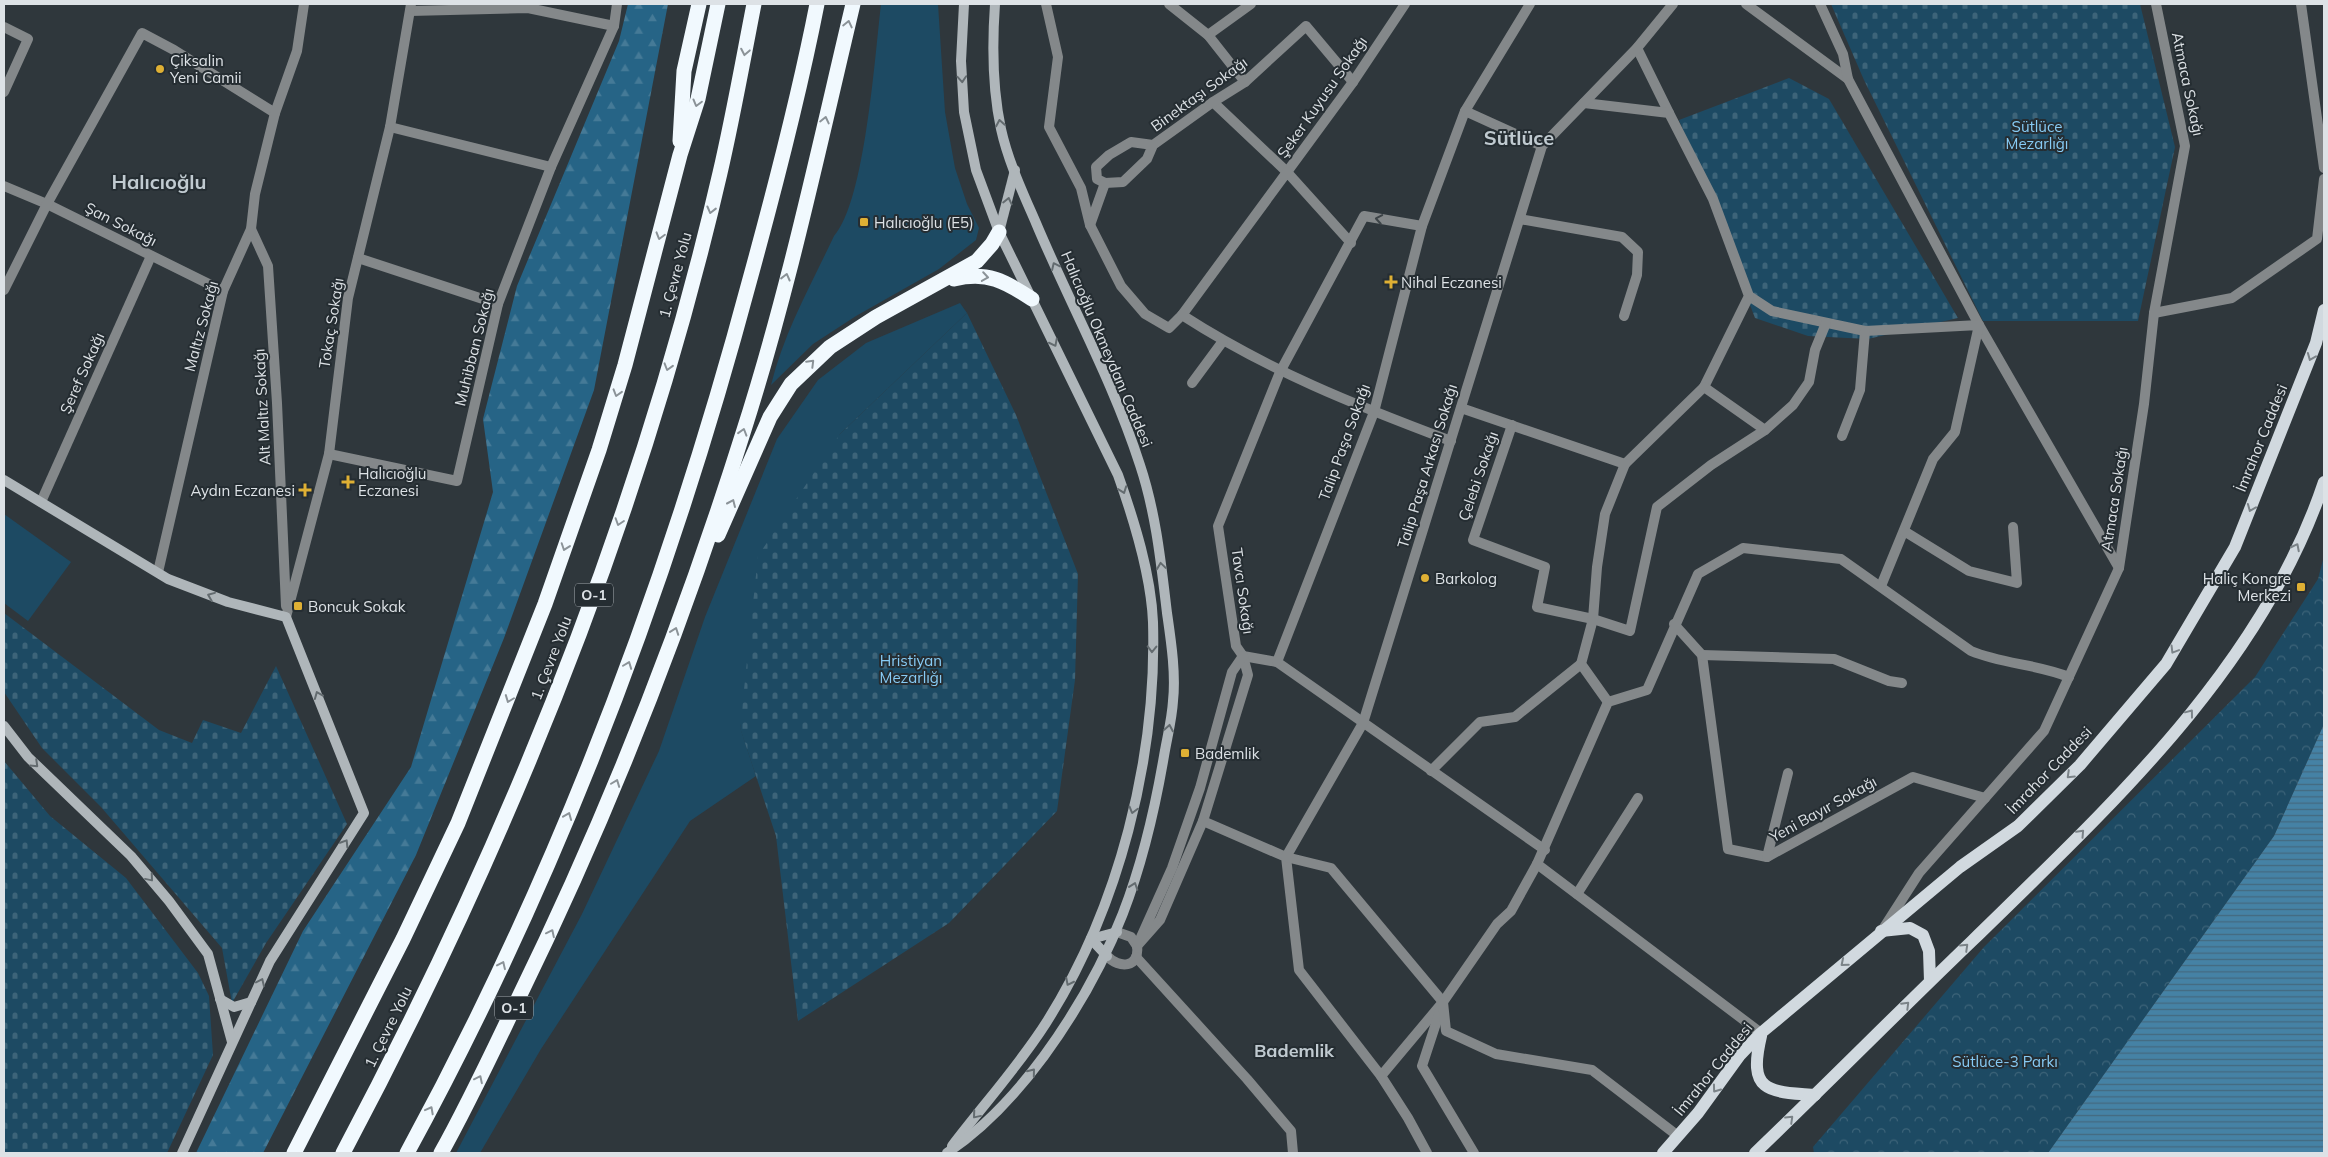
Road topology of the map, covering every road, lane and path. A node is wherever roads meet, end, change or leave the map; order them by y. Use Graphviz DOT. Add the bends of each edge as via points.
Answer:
graph roads {
  1 [pos="304,4"];
  2 [pos="617,4"];
  3 [pos="699,4"];
  4 [pos="718,4"];
  5 [pos="754,4"];
  6 [pos="817,4"];
  7 [pos="853,4"];
  8 [pos="964,4"];
  9 [pos="995,4"];
  10 [pos="1046,4"];
  11 [pos="1169,4"];
  12 [pos="1251,4"];
  13 [pos="1405,4"];
  14 [pos="1530,4"];
  15 [pos="1673,4"];
  16 [pos="1746,4"];
  17 [pos="1820,4"];
  18 [pos="2156,4"];
  19 [pos="2301,4"];
  20 [pos="410,8"];
  21 [pos="614,26"];
  22 [pos="4,27"];
  23 [pos="1208,34"];
  24 [pos="1637,48"];
  25 [pos="1848,78"];
  26 [pos="1245,82"];
  27 [pos="1353,82"];
  28 [pos="4,92"];
  29 [pos="1213,102"];
  30 [pos="1584,103"];
  31 [pos="1465,111"];
  32 [pos="276,113"];
  33 [pos="1670,113"];
  34 [pos="390,127"];
  35 [pos="1153,145"];
  36 [pos="1542,146"];
  37 [pos="680,155"];
  38 [pos="551,167"];
  39 [pos="2324,168"];
  40 [pos="1015,170"];
  41 [pos="1288,172"];
  42 [pos="2324,179"];
  43 [pos="1105,184"];
  44 [pos="4,186"];
  45 [pos="46,204"];
  46 [pos="1520,219"];
  47 [pos="1090,225"];
  48 [pos="1422,226"];
  49 [pos="251,229"];
  50 [pos="999,232"];
  51 [pos="2321,236"];
  52 [pos="1351,243"];
  53 [pos="151,256"];
  54 [pos="358,258"];
  55 [pos="938,284"];
  56 [pos="4,290"];
  57 [pos="223,291"];
  58 [pos="1749,296"];
  59 [pos="1032,299"];
  60 [pos="498,304"];
  61 [pos="2324,310"];
  62 [pos="2154,313"];
  63 [pos="1182,315"];
  64 [pos="1624,316"];
  65 [pos="1826,323"];
  66 [pos="1979,325"];
  67 [pos="1865,332"];
  68 [pos="1223,341"];
  69 [pos="1280,372"];
  70 [pos="1192,383"];
  71 [pos="1704,387"];
  72 [pos="1461,408"];
  73 [pos="1374,412"];
  74 [pos="1512,425"];
  75 [pos="1765,430"];
  76 [pos="1842,436"];
  77 [pos="1451,441"];
  78 [pos="329,454"];
  79 [pos="1625,464"];
  80 [pos="4,480"];
  81 [pos="2324,482"];
  82 [pos="41,502"];
  83 [pos="2013,527"];
  84 [pos="1904,531"];
  85 [pos="2119,568"];
  86 [pos="158,572"];
  87 [pos="694,578"];
  88 [pos="1881,586"];
  89 [pos="286,617"];
  90 [pos="1593,619"];
  91 [pos="1674,624"];
  92 [pos="1243,656"];
  93 [pos="1702,656"];
  94 [pos="1277,662"];
  95 [pos="1581,664"];
  96 [pos="2069,678"];
  97 [pos="1902,682"];
  98 [pos="1608,702"];
  99 [pos="1363,722"];
  100 [pos="4,726"];
  101 [pos="1431,771"];
  102 [pos="1788,773"];
  103 [pos="1638,798"];
  104 [pos="1985,798"];
  105 [pos="1203,821"];
  106 [pos="1544,850"];
  107 [pos="1286,857"];
  108 [pos="1766,857"];
  109 [pos="1537,864"];
  110 [pos="1577,894"];
  111 [pos="1118,932"];
  112 [pos="1881,932"];
  113 [pos="1091,939"];
  114 [pos="1137,946"];
  115 [pos="1107,956"];
  116 [pos="1136,957"];
  117 [pos="1930,981"];
  118 [pos="220,1000"];
  119 [pos="251,1002"];
  120 [pos="1443,1002"];
  121 [pos="1761,1033"];
  122 [pos="232,1042"];
  123 [pos="1381,1076"];
  124 [pos="1815,1095"];
  125 [pos="1678,1136"];
  126 [pos="182,1153"];
  127 [pos="294,1153"];
  128 [pos="344,1153"];
  129 [pos="406,1153"];
  130 [pos="441,1153"];
  131 [pos="947,1153"];
  132 [pos="1293,1153"];
  133 [pos="1427,1153"];
  134 [pos="1474,1153"];
  135 [pos="1663,1153"];
  136 [pos="1755,1153"];
  1 -- 32 [label="street, Maltız Sokağı" via="297,51"];
  2 -- 21 [label="street, Muhibban Sokağı"];
  3 -- 37 [label="highway" via="684,71"];
  4 -- 37 [label="highway, one-way" via="698,99"];
  5 -- 128 [label="highway, 1. Çevre Yolu / O-1, one-way" via="720,173 684,314 598,584 533,751 474,889"];
  129 -- 6 [label="highway, O-1, one-way" via="462,1048 545,872 633,652 725,372 805,65"];
  87 -- 7 [label="highway, one-way" via="744,432 774,324"];
  8 -- 50 [label="main road, Halıcıoğlu Okmeydanı Caddesi, one-way" via="961,61 964,112 976,170"];
  40 -- 9 [label="main road, Halıcıoğlu Okmeydanı Caddesi, one-way" via="1002,131 994,84"];
  10 -- 47 [label="street" via="1058,58 1049,127 1081,188"];
  11 -- 23 [label="street"];
  12 -- 23 [label="street"];
  13 -- 27 [label="street, Şeker Kuyusu Sokağı"];
  14 -- 31 [label="street"];
  15 -- 24 [label="street, Talip Paşa Arkası Sokağı"];
  16 -- 25 [label="street"];
  17 -- 25 [label="street" via="1842,54"];
  18 -- 62 [label="street, Atmaca Sokağı" via="2185,146"];
  19 -- 39 [label="street"];
  20 -- 21 [label="street" via="528,8"];
  20 -- 34 [label="street, Tokaç Sokağı"];
  21 -- 38 [label="street, Muhibban Sokağı"];
  22 -- 28 [label="street" via="28,39"];
  23 -- 26 [label="street"];
  24 -- 30 [label="street, Talip Paşa Arkası Sokağı"];
  24 -- 33 [label="street"];
  25 -- 66 [label="street"];
  26 -- 27 [label="street, Binektaşı Sokağı" via="1306,26"];
  26 -- 29 [label="street, Binektaşı Sokağı"];
  27 -- 41 [label="street, Şeker Kuyusu Sokağı"];
  29 -- 35 [label="street, Binektaşı Sokağı"];
  29 -- 41 [label="street, Şeker Kuyusu Sokağı"];
  30 -- 33 [label="street"];
  30 -- 36 [label="street, Talip Paşa Arkası Sokağı"];
  31 -- 36 [label="street"];
  31 -- 48 [label="street, Talip Paşa Sokağı"];
  32 -- 45 [label="street" via="142,33"];
  32 -- 49 [label="street, Maltız Sokağı" via="255,194"];
  33 -- 58 [label="street" via="1713,199"];
  34 -- 38 [label="street"];
  34 -- 54 [label="street, Tokaç Sokağı"];
  35 -- 43 [label="street, Binektaşı Sokağı" via="1147,159 1123,182"];
  35 -- 43 [label="street, Binektaşı Sokağı" via="1131,142 1109,155 1096,167 1097,178"];
  36 -- 46 [label="street, Talip Paşa Arkası Sokağı"];
  37 -- 127 [label="highway, one-way" via="625,365 546,604 458,823"];
  38 -- 60 [label="street, Muhibban Sokağı"];
  50 -- 40 [label="main road, one-way"];
  111 -- 40 [label="main road, Halıcıoğlu Okmeydanı Caddesi, one-way" via="1138,873 1157,799 1174,699 1164,590 1153,511 1140,466 1120,411"];
  41 -- 52 [label="street"];
  41 -- 63 [label="street"];
  42 -- 51 [label="street"];
  43 -- 47 [label="street"];
  44 -- 45 [label="street, Şan Sokağı"];
  45 -- 53 [label="street, Şan Sokağı"];
  45 -- 56 [label="street"];
  46 -- 64 [label="street" via="1622,237 1638,252 1637,275"];
  46 -- 72 [label="street, Talip Paşa Arkası Sokağı"];
  47 -- 63 [label="street" via="1121,286 1145,314 1169,328"];
  48 -- 52 [label="street, Tavcı Sokağı, one-way" via="1364,216"];
  48 -- 73 [label="street, Talip Paşa Sokağı"];
  49 -- 57 [label="street, Maltız Sokağı"];
  49 -- 89 [label="street, Alt Maltız Sokağı" via="268,266"];
  50 -- 55 [label="highway" via="977,261"];
  50 -- 59 [label="main road, Halıcıoğlu Okmeydanı Caddesi"];
  51 -- 62 [label="street" via="2232,298"];
  52 -- 69 [label="street, Tavcı Sokağı"];
  53 -- 57 [label="street, Şan Sokağı"];
  53 -- 82 [label="street, Şeref Sokağı"];
  54 -- 60 [label="street"];
  54 -- 78 [label="street, Tokaç Sokağı" via="348,298"];
  55 -- 59 [label="highway, one-way" via="985,275 1013,286"];
  87 -- 55 [label="highway, one-way" via="770,417 792,384 830,347"];
  57 -- 86 [label="street, Maltız Sokağı"];
  58 -- 65 [label="street" via="1772,310"];
  58 -- 71 [label="street"];
  59 -- 113 [label="main road, Halıcıoğlu Okmeydanı Caddesi, one-way" via="1118,475 1139,543 1152,621 1150,702 1137,794"];
  60 -- 78 [label="street, Muhibban Sokağı" via="457,481"];
  61 -- 112 [label="main road, İmrahor Caddesi, one-way" via="2316,343 2235,547 2166,664 2080,765 2018,826 1960,867"];
  62 -- 85 [label="street, Atmaca Sokağı"];
  63 -- 68 [label="street"];
  65 -- 67 [label="street"];
  65 -- 75 [label="street" via="1815,350 1809,382 1793,405"];
  66 -- 67 [label="street"];
  66 -- 84 [label="street" via="1956,432 1933,459"];
  66 -- 85 [label="street"];
  67 -- 76 [label="street" via="1860,390"];
  68 -- 69 [label="street"];
  68 -- 70 [label="street"];
  69 -- 73 [label="street"];
  69 -- 92 [label="street, Tavcı Sokağı" via="1218,526 1236,646"];
  71 -- 75 [label="street"];
  71 -- 79 [label="street"];
  72 -- 74 [label="street"];
  72 -- 77 [label="street, Talip Paşa Arkası Sokağı"];
  73 -- 77 [label="street"];
  73 -- 94 [label="street, Talip Paşa Sokağı"];
  74 -- 79 [label="street"];
  74 -- 90 [label="street, Çelebi Sokağı" via="1472,540 1545,567 1537,607"];
  75 -- 90 [label="street" via="1711,465 1657,507 1630,631"];
  77 -- 99 [label="street, Talip Paşa Arkası Sokağı"];
  78 -- 89 [label="street, Tokaç Sokağı"];
  79 -- 90 [label="street" via="1605,514 1596,567"];
  80 -- 82 [label="main road"];
  117 -- 81 [label="main road, one-way" via="2070,845 2175,734 2260,620 2314,512"];
  82 -- 86 [label="main road"];
  83 -- 84 [label="street" via="2017,583 1968,571"];
  84 -- 88 [label="street"];
  85 -- 96 [label="street, Atmaca Sokağı"];
  89 -- 86 [label="main road, one-way" via="228,602"];
  130 -- 87 [label="highway, O-1, one-way" via="561,912 638,730"];
  88 -- 91 [label="street" via="1841,559 1743,548 1698,574"];
  88 -- 96 [label="street" via="1971,651 2051,670"];
  119 -- 89 [label="main road, one-way" via="270,961 364,813"];
  90 -- 95 [label="street"];
  91 -- 93 [label="street"];
  91 -- 98 [label="street" via="1647,690"];
  92 -- 94 [label="street"];
  92 -- 105 [label="street, Tavcı Sokağı" via="1248,675"];
  92 -- 114 [label="street" via="1232,672 1200,788 1172,868"];
  93 -- 97 [label="street" via="1834,659 1889,681"];
  93 -- 108 [label="street, Yeni Bayır Sokağı" via="1728,849"];
  94 -- 99 [label="street"];
  95 -- 98 [label="street"];
  95 -- 101 [label="street" via="1515,717 1480,722"];
  96 -- 104 [label="street, Atmaca Sokağı" via="2044,731"];
  98 -- 106 [label="street"];
  99 -- 101 [label="street"];
  99 -- 107 [label="street, Talip Paşa Arkası Sokağı"];
  100 -- 118 [label="main road, one-way" via="28,757 131,856 169,901 208,954"];
  101 -- 106 [label="street"];
  102 -- 108 [label="street"];
  103 -- 110 [label="street"];
  104 -- 108 [label="street, Yeni Bayır Sokağı" via="1913,777"];
  104 -- 112 [label="street, Atmaca Sokağı" via="1919,873"];
  105 -- 107 [label="street"];
  105 -- 114 [label="street, Tavcı Sokağı" via="1160,920"];
  106 -- 109 [label="street"];
  107 -- 120 [label="street" via="1330,868"];
  107 -- 123 [label="street" via="1299,970"];
  109 -- 110 [label="street"];
  109 -- 120 [label="street" via="1511,911 1497,924"];
  110 -- 121 [label="street"];
  111 -- 113 [label="main road"];
  111 -- 114 [label="street" via="1131,937"];
  111 -- 115 [label="main road, Halıcıoğlu Okmeydanı Caddesi"];
  112 -- 117 [label="main road" via="1910,928 1923,935 1929,952"];
  112 -- 121 [label="main road, İmrahor Caddesi, one-way"];
  113 -- 115 [label="main road"];
  113 -- 131 [label="main road, Halıcıoğlu Okmeydanı Caddesi, one-way" via="1046,1023 1004,1083"];
  114 -- 116 [label="street"];
  115 -- 116 [label="street" via="1122,965"];
  131 -- 115 [label="main road, Halıcıoğlu Okmeydanı Caddesi, one-way" via="973,1136 1032,1072 1065,1027"];
  116 -- 132 [label="street" via="1290,1131"];
  124 -- 117 [label="main road, one-way"];
  118 -- 119 [label="main road" via="234,1007"];
  118 -- 122 [label="main road"];
  119 -- 122 [label="main road"];
  120 -- 123 [label="street"];
  120 -- 125 [label="street" via="1446,1031 1496,1054 1592,1070"];
  120 -- 134 [label="street" via="1422,1066"];
  121 -- 124 [label="main road" via="1755,1069 1763,1083 1774,1092"];
  121 -- 125 [label="main road, İmrahor Caddesi, one-way"];
  122 -- 126 [label="main road"];
  123 -- 133 [label="street"];
  136 -- 124 [label="main road, one-way"];
  125 -- 135 [label="main road, İmrahor Caddesi"];
}
